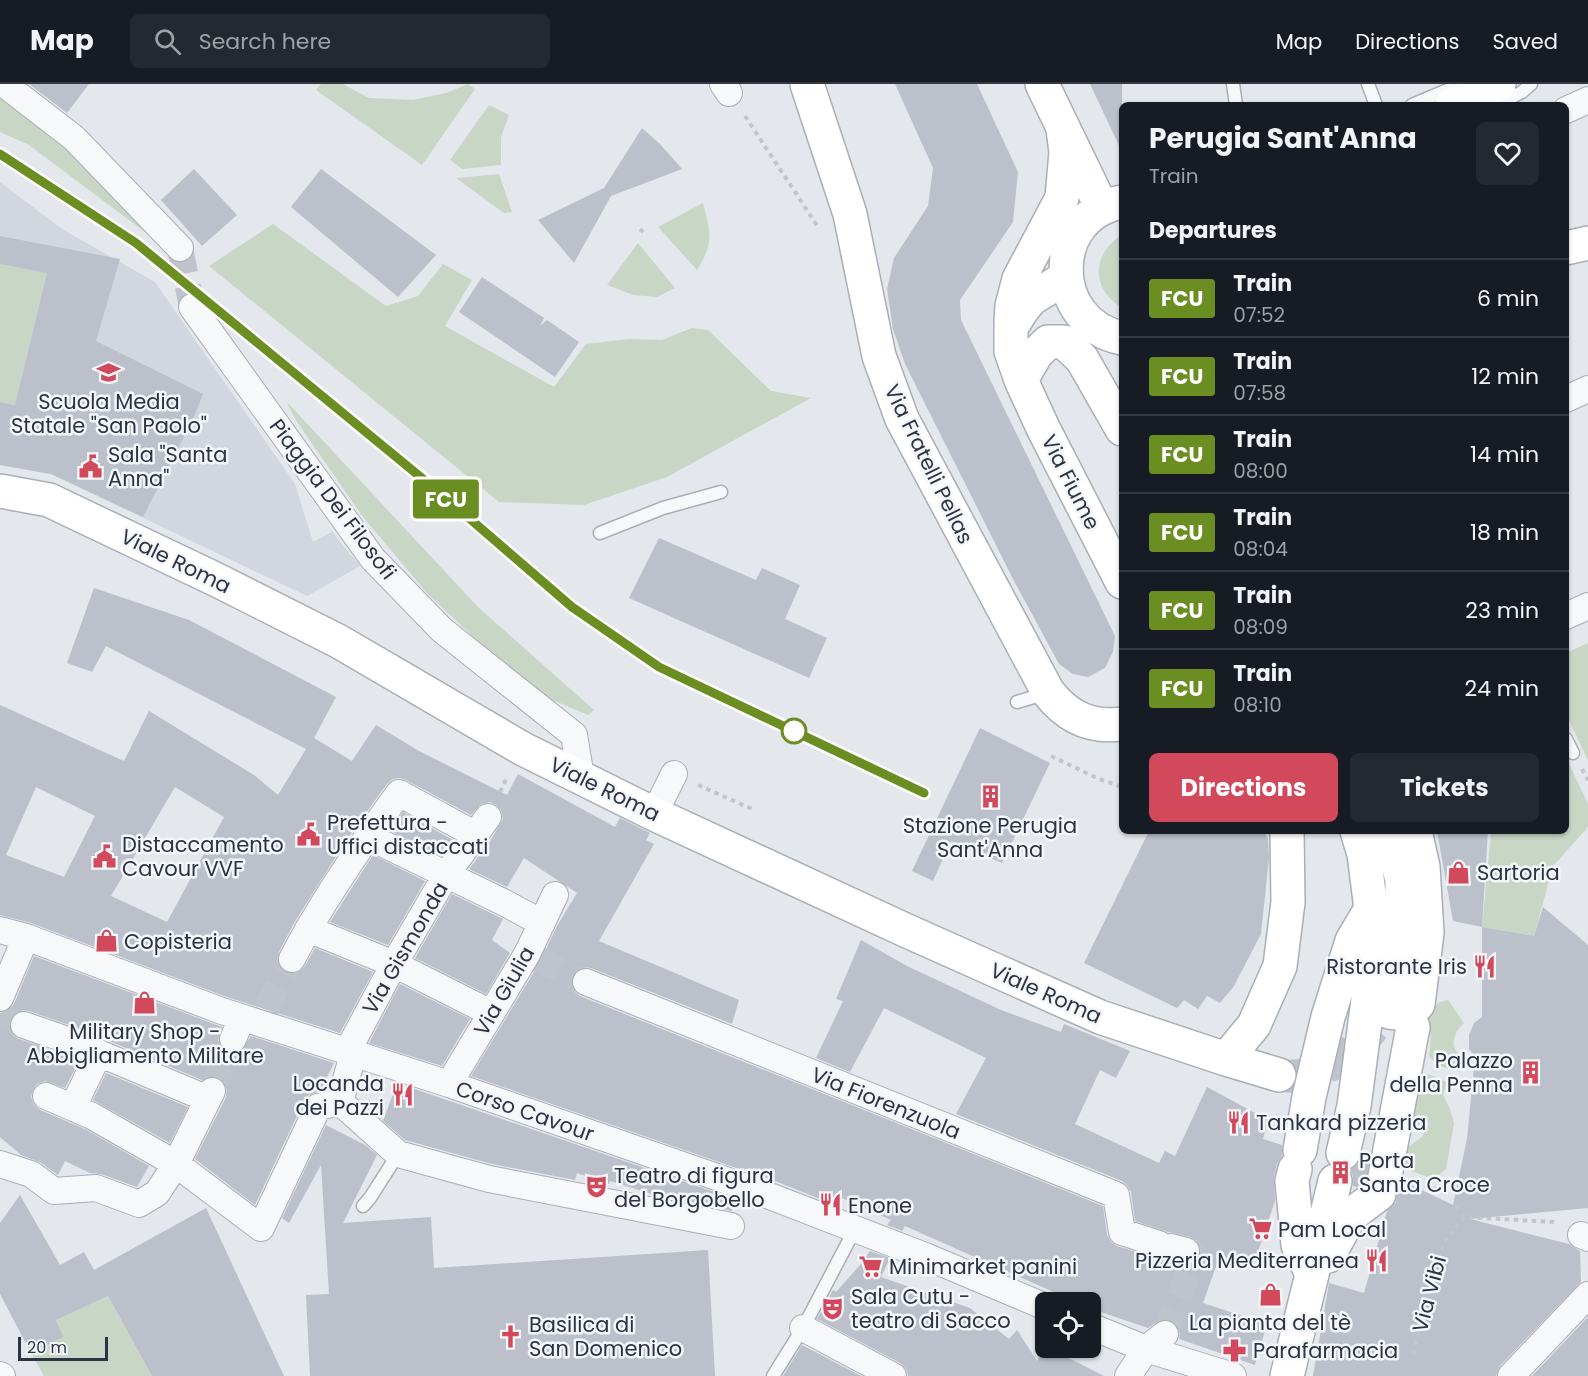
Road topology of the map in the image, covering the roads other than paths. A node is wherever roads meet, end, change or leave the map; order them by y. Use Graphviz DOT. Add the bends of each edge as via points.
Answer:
graph roads {
  1 [pos="4,84"];
  2 [pos="807,84"];
  3 [pos="1042,84"];
  4 [pos="1233,84"];
  5 [pos="1241,84"];
  6 [pos="1368,84"];
  7 [pos="1461,84"];
  8 [pos="1499,84"];
  9 [pos="1531,84"];
  10 [pos="1588,100"];
  11 [pos="1236,102"];
  12 [pos="1236,102"];
  13 [pos="1375,102"];
  14 [pos="1419,102"];
  15 [pos="1459,102"];
  16 [pos="1502,102"];
  17 [pos="1569,109"];
  18 [pos="1063,129"];
  19 [pos="1112,205"];
  20 [pos="1056,213"];
  21 [pos="1588,243"];
  22 [pos="1569,247"];
  23 [pos="180,248"];
  24 [pos="1069,281"];
  25 [pos="192,307"];
  26 [pos="1115,336"];
  27 [pos="1014,353"];
  28 [pos="1588,389"];
  29 [pos="1569,398"];
  30 [pos="1119,412"];
  31 [pos="1119,423"];
  32 [pos="0,491"];
  33 [pos="721,492"];
  34 [pos="600,533"];
  35 [pos="1119,576"];
  36 [pos="1588,606"];
  37 [pos="1569,615"];
  38 [pos="1048,692"];
  39 [pos="1017,702"];
  40 [pos="1119,724"];
  41 [pos="1569,745"];
  42 [pos="1573,753"];
  43 [pos="674,774"];
  44 [pos="581,777"];
  45 [pos="654,814"];
  46 [pos="1287,834"];
  47 [pos="1359,834"];
  48 [pos="1391,834"];
  49 [pos="1416,834"];
  50 [pos="367,836"];
  51 [pos="446,875"];
  52 [pos="555,895"];
  53 [pos="1371,909"];
  54 [pos="542,923"];
  55 [pos="308,929"];
  56 [pos="0,930"];
  57 [pos="26,937"];
  58 [pos="292,959"];
  59 [pos="394,964"];
  60 [pos="586,982"];
  61 [pos="0,998"];
  62 [pos="1390,1001"];
  63 [pos="491,1013"];
  64 [pos="24,1025"];
  65 [pos="84,1047"];
  66 [pos="350,1053"];
  67 [pos="1226,1059"];
  68 [pos="1279,1075"];
  69 [pos="449,1084"];
  70 [pos="46,1096"];
  71 [pos="340,1102"];
  72 [pos="73,1107"];
  73 [pos="398,1154"];
  74 [pos="0,1164"];
  75 [pos="176,1164"];
  76 [pos="363,1206"];
  77 [pos="731,1226"];
  78 [pos="855,1229"];
  79 [pos="1172,1248"];
  80 [pos="1312,1274"];
  81 [pos="1588,1294"];
  82 [pos="1035,1302"];
  83 [pos="803,1328"];
  84 [pos="1101,1329"];
  85 [pos="1156,1342"];
  86 [pos="773,1376"];
  87 [pos="893,1376"];
  88 [pos="1128,1376"];
  89 [pos="1233,1376"];
  90 [pos="1287,1376"];
  91 [pos="1511,1376"];
  1 -- 23 [label="street" via="74,138"];
  2 -- 38 [label="street, Via Fratelli Pellas" via="850,214 879,356 902,419"];
  3 -- 18 [label="street"];
  4 -- 11 [label="lane"];
  5 -- 12 [label="lane"];
  6 -- 13 [label="lane"];
  7 -- 14 [label="lane"];
  8 -- 15 [label="street"];
  9 -- 16 [label="lane"];
  10 -- 17 [label="street"];
  18 -- 19 [label="street"];
  18 -- 20 [label="street" via="1065,176"];
  19 -- 24 [label="street" via="1085,221 1073,238"];
  20 -- 24 [label="street"];
  20 -- 27 [label="street" via="1019,279 1012,306"];
  21 -- 22 [label="street"];
  24 -- 26 [label="street" via="1090,324"];
  24 -- 27 [label="street" via="1042,325"];
  25 -- 44 [label="street, Piaggia Dei Filosofi" via="373,559 442,630 574,735"];
  26 -- 30 [label="street"];
  27 -- 31 [label="street" via="1036,354 1048,342 1064,342 1082,359"];
  27 -- 35 [label="street, Via Fiume"];
  28 -- 29 [label="street"];
  32 -- 44 [label="street, Viale Roma" via="49,500 217,580 338,641 523,749"];
  33 -- 34 [label="lane" via="663,508"];
  36 -- 37 [label="street"];
  38 -- 39 [label="lane"];
  38 -- 40 [label="street" via="1074,717"];
  41 -- 42 [label="lane"];
  43 -- 45 [label="street"];
  44 -- 45 [label="street, Viale Roma"];
  45 -- 67 [label="street, Viale Roma" via="1100,1017"];
  46 -- 67 [label="street" via="1288,902 1280,966 1254,1025"];
  47 -- 53 [label="street"];
  48 -- 62 [label="street" via="1401,880 1402,939"];
  49 -- 62 [label="street" via="1423,867 1427,933 1418,1004"];
  50 -- 51 [label="street"];
  50 -- 51 [label="street, Via Gismonda" via="399,793 482,826"];
  50 -- 55 [label="street"];
  51 -- 54 [label="street"];
  51 -- 59 [label="street, Via Gismonda"];
  52 -- 54 [label="street, Via Giulia"];
  53 -- 62 [label="street" via="1374,955"];
  53 -- 80 [label="street" via="1352,942 1328,1017 1292,1181 1298,1245"];
  54 -- 63 [label="street, Via Giulia" via="532,956"];
  55 -- 58 [label="street"];
  55 -- 59 [label="street"];
  56 -- 57 [label="street, Corso Cavour"];
  57 -- 61 [label="street"];
  57 -- 66 [label="street, Corso Cavour" via="250,1022"];
  59 -- 63 [label="street"];
  59 -- 66 [label="street, Via Gismonda"];
  60 -- 79 [label="street, Via Fiorenzuola" via="1116,1195 1122,1232"];
  62 -- 80 [label="street" via="1354,1106"];
  62 -- 80 [label="street" via="1413,1027 1382,1185 1351,1215 1330,1253"];
  63 -- 69 [label="street, Via Giulia"];
  64 -- 65 [label="street"];
  65 -- 72 [label="street"];
  65 -- 75 [label="street" via="210,1095"];
  66 -- 69 [label="street, Corso Cavour"];
  66 -- 71 [label="street, Via Gismonda"];
  67 -- 68 [label="street, Viale Roma"];
  69 -- 78 [label="street, Corso Cavour"];
  70 -- 72 [label="street"];
  71 -- 73 [label="street"];
  71 -- 75 [label="street" via="318,1107 261,1228"];
  72 -- 75 [label="street"];
  73 -- 76 [label="lane"];
  73 -- 77 [label="street" via="489,1179"];
  74 -- 75 [label="street" via="32,1174 54,1191 96,1188 139,1204 157,1193"];
  78 -- 82 [label="street, Corso Cavour"];
  78 -- 83 [label="lane"];
  80 -- 90 [label="street"];
  81 -- 91 [label="street"];
  83 -- 86 [label="lane"];
  83 -- 87 [label="street"];
  84 -- 85 [label="street"];
  85 -- 88 [label="street"];
  85 -- 89 [label="street"];
}
